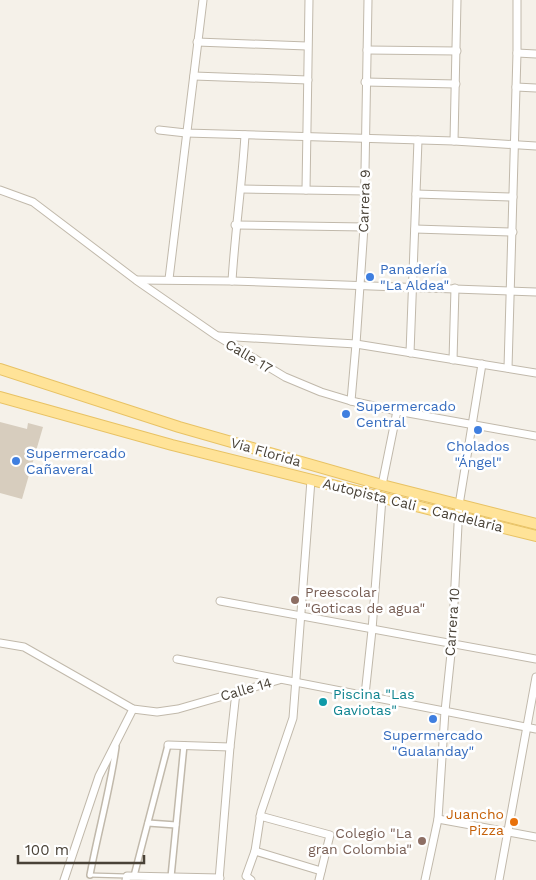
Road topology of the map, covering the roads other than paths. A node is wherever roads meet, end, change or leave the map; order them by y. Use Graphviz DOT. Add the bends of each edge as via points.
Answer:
graph roads {
  1 [pos="202,0"];
  2 [pos="309,0"];
  3 [pos="368,0"];
  4 [pos="457,0"];
  5 [pos="517,0"];
  6 [pos="197,42"];
  7 [pos="308,46"];
  8 [pos="366,50"];
  9 [pos="457,51"];
  10 [pos="517,53"];
  11 [pos="536,54"];
  12 [pos="194,76"];
  13 [pos="308,80"];
  14 [pos="365,82"];
  15 [pos="456,84"];
  16 [pos="516,87"];
  17 [pos="536,88"];
  18 [pos="159,130"];
  19 [pos="186,133"];
  20 [pos="245,135"];
  21 [pos="306,137"];
  22 [pos="365,138"];
  23 [pos="418,140"];
  24 [pos="454,141"];
  25 [pos="514,145"];
  26 [pos="536,146"];
  27 [pos="241,189"];
  28 [pos="0,190"];
  29 [pos="306,190"];
  30 [pos="365,191"];
  31 [pos="416,194"];
  32 [pos="513,197"];
  33 [pos="236,225"];
  34 [pos="364,227"];
  35 [pos="414,229"];
  36 [pos="513,232"];
  37 [pos="169,279"];
  38 [pos="136,280"];
  39 [pos="232,281"];
  40 [pos="360,285"];
  41 [pos="412,287"];
  42 [pos="455,288"];
  43 [pos="511,291"];
  44 [pos="536,292"];
  45 [pos="217,336"];
  46 [pos="356,344"];
  47 [pos="410,353"];
  48 [pos="453,360"];
  49 [pos="482,364"];
  50 [pos="508,368"];
  51 [pos="0,369"];
  52 [pos="536,373"];
  53 [pos="0,397"];
  54 [pos="351,401"];
  55 [pos="397,411"];
  56 [pos="472,424"];
  57 [pos="536,436"];
  58 [pos="311,480"];
  59 [pos="382,486"];
  60 [pos="382,498"];
  61 [pos="459,505"];
  62 [pos="458,516"];
  63 [pos="536,524"];
  64 [pos="536,536"];
  65 [pos="220,601"];
  66 [pos="300,616"];
  67 [pos="372,630"];
  68 [pos="0,643"];
  69 [pos="452,644"];
  70 [pos="177,659"];
  71 [pos="536,660"];
  72 [pos="536,677"];
  73 [pos="282,679"];
  74 [pos="295,682"];
  75 [pos="236,692"];
  76 [pos="364,696"];
  77 [pos="133,709"];
  78 [pos="445,711"];
  79 [pos="526,727"];
  80 [pos="536,729"];
  81 [pos="117,744"];
  82 [pos="168,745"];
  83 [pos="184,745"];
  84 [pos="230,747"];
  85 [pos="260,816"];
  86 [pos="438,819"];
  87 [pos="148,823"];
  88 [pos="176,825"];
  89 [pos="508,832"];
  90 [pos="536,837"];
  91 [pos="255,851"];
  92 [pos="321,872"];
  93 [pos="90,875"];
  94 [pos="129,878"];
  95 [pos="175,878"];
  96 [pos="248,878"];
  97 [pos="219,879"];
  98 [pos="64,880"];
  99 [pos="319,880"];
  100 [pos="425,880"];
  101 [pos="499,880"];
  1 -- 6 [label="street"];
  2 -- 7 [label="street"];
  3 -- 8 [label="street, Carrera 9"];
  4 -- 9 [label="street"];
  5 -- 10 [label="street"];
  6 -- 7 [label="street"];
  6 -- 12 [label="street"];
  7 -- 13 [label="street"];
  8 -- 9 [label="street"];
  8 -- 14 [label="street, Carrera 9"];
  9 -- 15 [label="street"];
  10 -- 11 [label="street"];
  10 -- 16 [label="street"];
  12 -- 13 [label="street"];
  12 -- 19 [label="street"];
  13 -- 21 [label="street"];
  14 -- 15 [label="street"];
  14 -- 22 [label="street, Carrera 9"];
  15 -- 24 [label="street"];
  16 -- 17 [label="street"];
  16 -- 25 [label="street"];
  18 -- 19 [label="street"];
  19 -- 20 [label="street"];
  19 -- 37 [label="street"];
  20 -- 21 [label="street"];
  20 -- 27 [label="street"];
  21 -- 22 [label="street"];
  21 -- 29 [label="street"];
  22 -- 23 [label="street"];
  22 -- 30 [label="street, Carrera 9"];
  23 -- 24 [label="street"];
  23 -- 31 [label="street"];
  24 -- 25 [label="street"];
  25 -- 26 [label="street"];
  25 -- 32 [label="street"];
  27 -- 29 [label="street"];
  27 -- 33 [label="street"];
  28 -- 38 [label="street, Calle 17" via="33,202"];
  29 -- 30 [label="street"];
  30 -- 34 [label="street, Carrera 9"];
  31 -- 32 [label="street"];
  31 -- 35 [label="street"];
  32 -- 36 [label="street"];
  33 -- 34 [label="street"];
  33 -- 39 [label="street"];
  34 -- 40 [label="street, Carrera 9"];
  35 -- 36 [label="street"];
  35 -- 41 [label="street"];
  36 -- 43 [label="street"];
  37 -- 38 [label="street"];
  37 -- 39 [label="street"];
  38 -- 45 [label="street, Calle 17"];
  39 -- 40 [label="street"];
  40 -- 41 [label="street"];
  40 -- 46 [label="street, Carrera 9"];
  41 -- 42 [label="street"];
  41 -- 47 [label="street"];
  42 -- 43 [label="street"];
  42 -- 48 [label="street"];
  43 -- 44 [label="street"];
  43 -- 50 [label="street"];
  45 -- 46 [label="street"];
  45 -- 54 [label="street, Calle 17" via="285,377"];
  46 -- 47 [label="street"];
  46 -- 54 [label="street, Carrera 9"];
  47 -- 48 [label="street"];
  48 -- 49 [label="street"];
  49 -- 50 [label="street"];
  49 -- 56 [label="street, Carrera 10"];
  50 -- 52 [label="street"];
  51 -- 59 [label="main road, Via Florida" via="179,427"];
  53 -- 58 [label="main road, Autopista Cali - Candelaria"];
  54 -- 55 [label="street, Calle 17"];
  55 -- 56 [label="street, Calle 17"];
  55 -- 59 [label="street"];
  56 -- 57 [label="street, Calle 17"];
  56 -- 61 [label="street, Carrera 10"];
  58 -- 60 [label="main road, Autopista Cali - Candelaria"];
  58 -- 66 [label="street"];
  59 -- 61 [label="main road, Via Florida"];
  60 -- 62 [label="main road, Autopista Cali - Candelaria"];
  60 -- 67 [label="street"];
  61 -- 62 [label="street, Carrera 10"];
  61 -- 63 [label="main road, Via Florida"];
  62 -- 64 [label="main road, Autopista Cali - Candelaria"];
  62 -- 69 [label="street, Carrera 10"];
  65 -- 66 [label="street"];
  66 -- 67 [label="street"];
  66 -- 74 [label="street"];
  67 -- 69 [label="street"];
  67 -- 76 [label="street"];
  68 -- 77 [label="street, Calle 14" via="24,647"];
  69 -- 71 [label="street"];
  69 -- 78 [label="street, Carrera 10"];
  70 -- 73 [label="street"];
  72 -- 79 [label="street"];
  73 -- 74 [label="street, Calle 14"];
  73 -- 75 [label="street, Calle 14"];
  74 -- 76 [label="street, Calle 14"];
  74 -- 85 [label="street" via="293,718"];
  75 -- 77 [label="street, Calle 14" via="178,709 157,712"];
  75 -- 84 [label="street"];
  76 -- 78 [label="street, Calle 14"];
  77 -- 81 [label="street"];
  78 -- 79 [label="street, Calle 14"];
  78 -- 86 [label="street, Carrera 10"];
  79 -- 80 [label="street, Calle 14"];
  79 -- 89 [label="street"];
  81 -- 93 [label="street"];
  81 -- 98 [label="street" via="99,776"];
  82 -- 83 [label="street"];
  82 -- 87 [label="street"];
  83 -- 84 [label="street"];
  83 -- 88 [label="street"];
  84 -- 97 [label="street"];
  85 -- 91 [label="street"];
  85 -- 92 [label="street" via="330,835"];
  86 -- 89 [label="street"];
  86 -- 100 [label="street, Carrera 10"];
  87 -- 88 [label="street"];
  87 -- 94 [label="street"];
  88 -- 95 [label="street"];
  89 -- 90 [label="street"];
  89 -- 101 [label="street"];
  91 -- 92 [label="street"];
  91 -- 96 [label="street"];
  92 -- 99 [label="street"];
  93 -- 94 [label="lane"];
  94 -- 95 [label="street"];
  95 -- 97 [label="street"];
}
